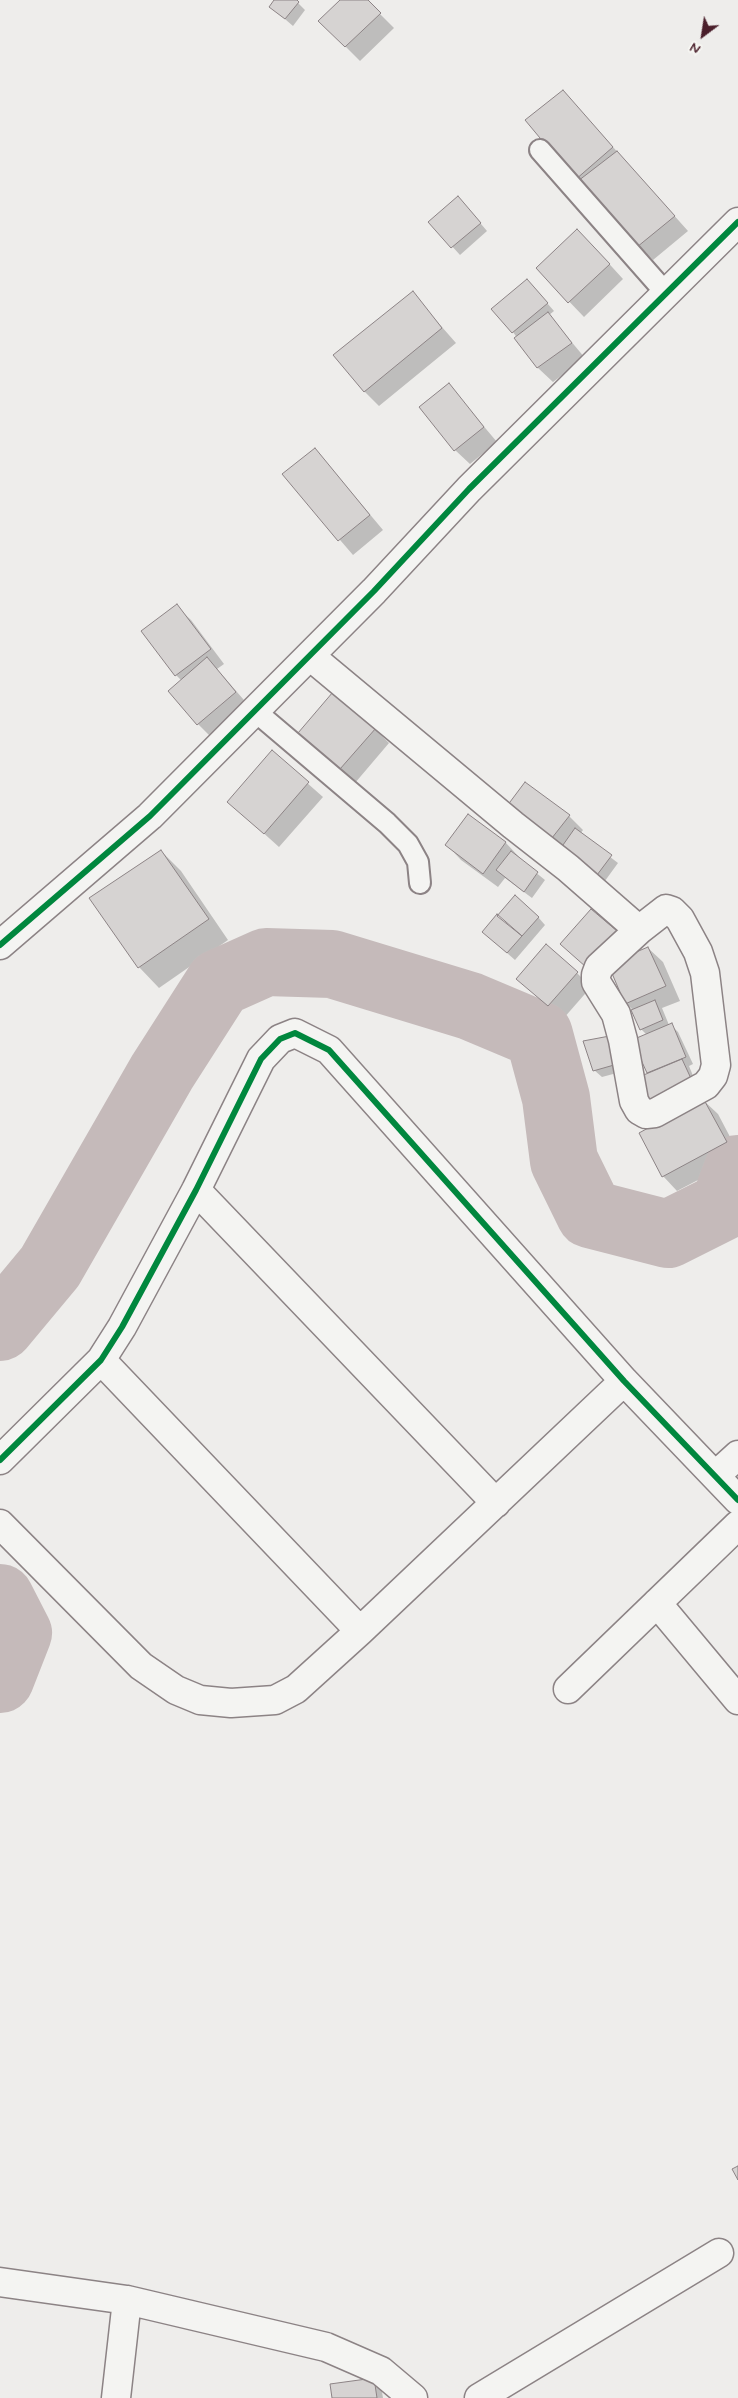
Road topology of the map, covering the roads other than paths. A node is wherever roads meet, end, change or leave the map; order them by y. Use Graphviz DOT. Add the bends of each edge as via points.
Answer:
graph roads {
  1 [pos="540,150"];
  2 [pos="738,222"];
  3 [pos="665,292"];
  4 [pos="310,656"];
  5 [pos="255,712"];
  6 [pos="420,883"];
  7 [pos="639,930"];
  8 [pos="0,945"];
  9 [pos="196,1190"];
  10 [pos="101,1360"];
  11 [pos="624,1381"];
  12 [pos="738,1454"];
  13 [pos="0,1460"];
  14 [pos="716,1475"];
  15 [pos="738,1500"];
  16 [pos="496,1504"];
  17 [pos="0,1524"];
  18 [pos="738,1525"];
  19 [pos="657,1603"];
  20 [pos="360,1631"];
  21 [pos="568,1689"];
  22 [pos="738,1700"];
  23 [pos="719,2252"];
  24 [pos="0,2282"];
  25 [pos="127,2300"];
  26 [pos="410,2397"];
  27 [pos="116,2398"];
  28 [pos="479,2398"];
  1 -- 3 [label="lane"];
  2 -- 3 [label="street"];
  3 -- 4 [label="street" via="469,489"];
  4 -- 5 [label="street"];
  4 -- 7 [label="street"];
  5 -- 6 [label="lane" via="387,822 408,844 418,862"];
  5 -- 8 [label="street" via="150,816"];
  7 -- 7 [label="street" via="666,910 680,919 698,952 704,973 716,1065 706,1085 655,1113 646,1114 634,1101 624,1040 616,1014 596,982 599,967"];
  9 -- 10 [label="street"];
  9 -- 11 [label="street" via="261,1059 280,1038 295,1033 314,1040 329,1050 366,1090"];
  9 -- 16 [label="street"];
  10 -- 13 [label="street"];
  10 -- 20 [label="street"];
  11 -- 14 [label="street"];
  11 -- 16 [label="street"];
  12 -- 14 [label="street"];
  14 -- 15 [label="street"];
  16 -- 20 [label="street"];
  17 -- 20 [label="street" via="141,1666 176,1690 200,1700 275,1700 296,1689"];
  18 -- 19 [label="street"];
  19 -- 21 [label="street"];
  19 -- 22 [label="street"];
  23 -- 28 [label="street"];
  24 -- 25 [label="street"];
  25 -- 26 [label="street" via="326,2346 381,2371"];
  25 -- 27 [label="street"];
}
